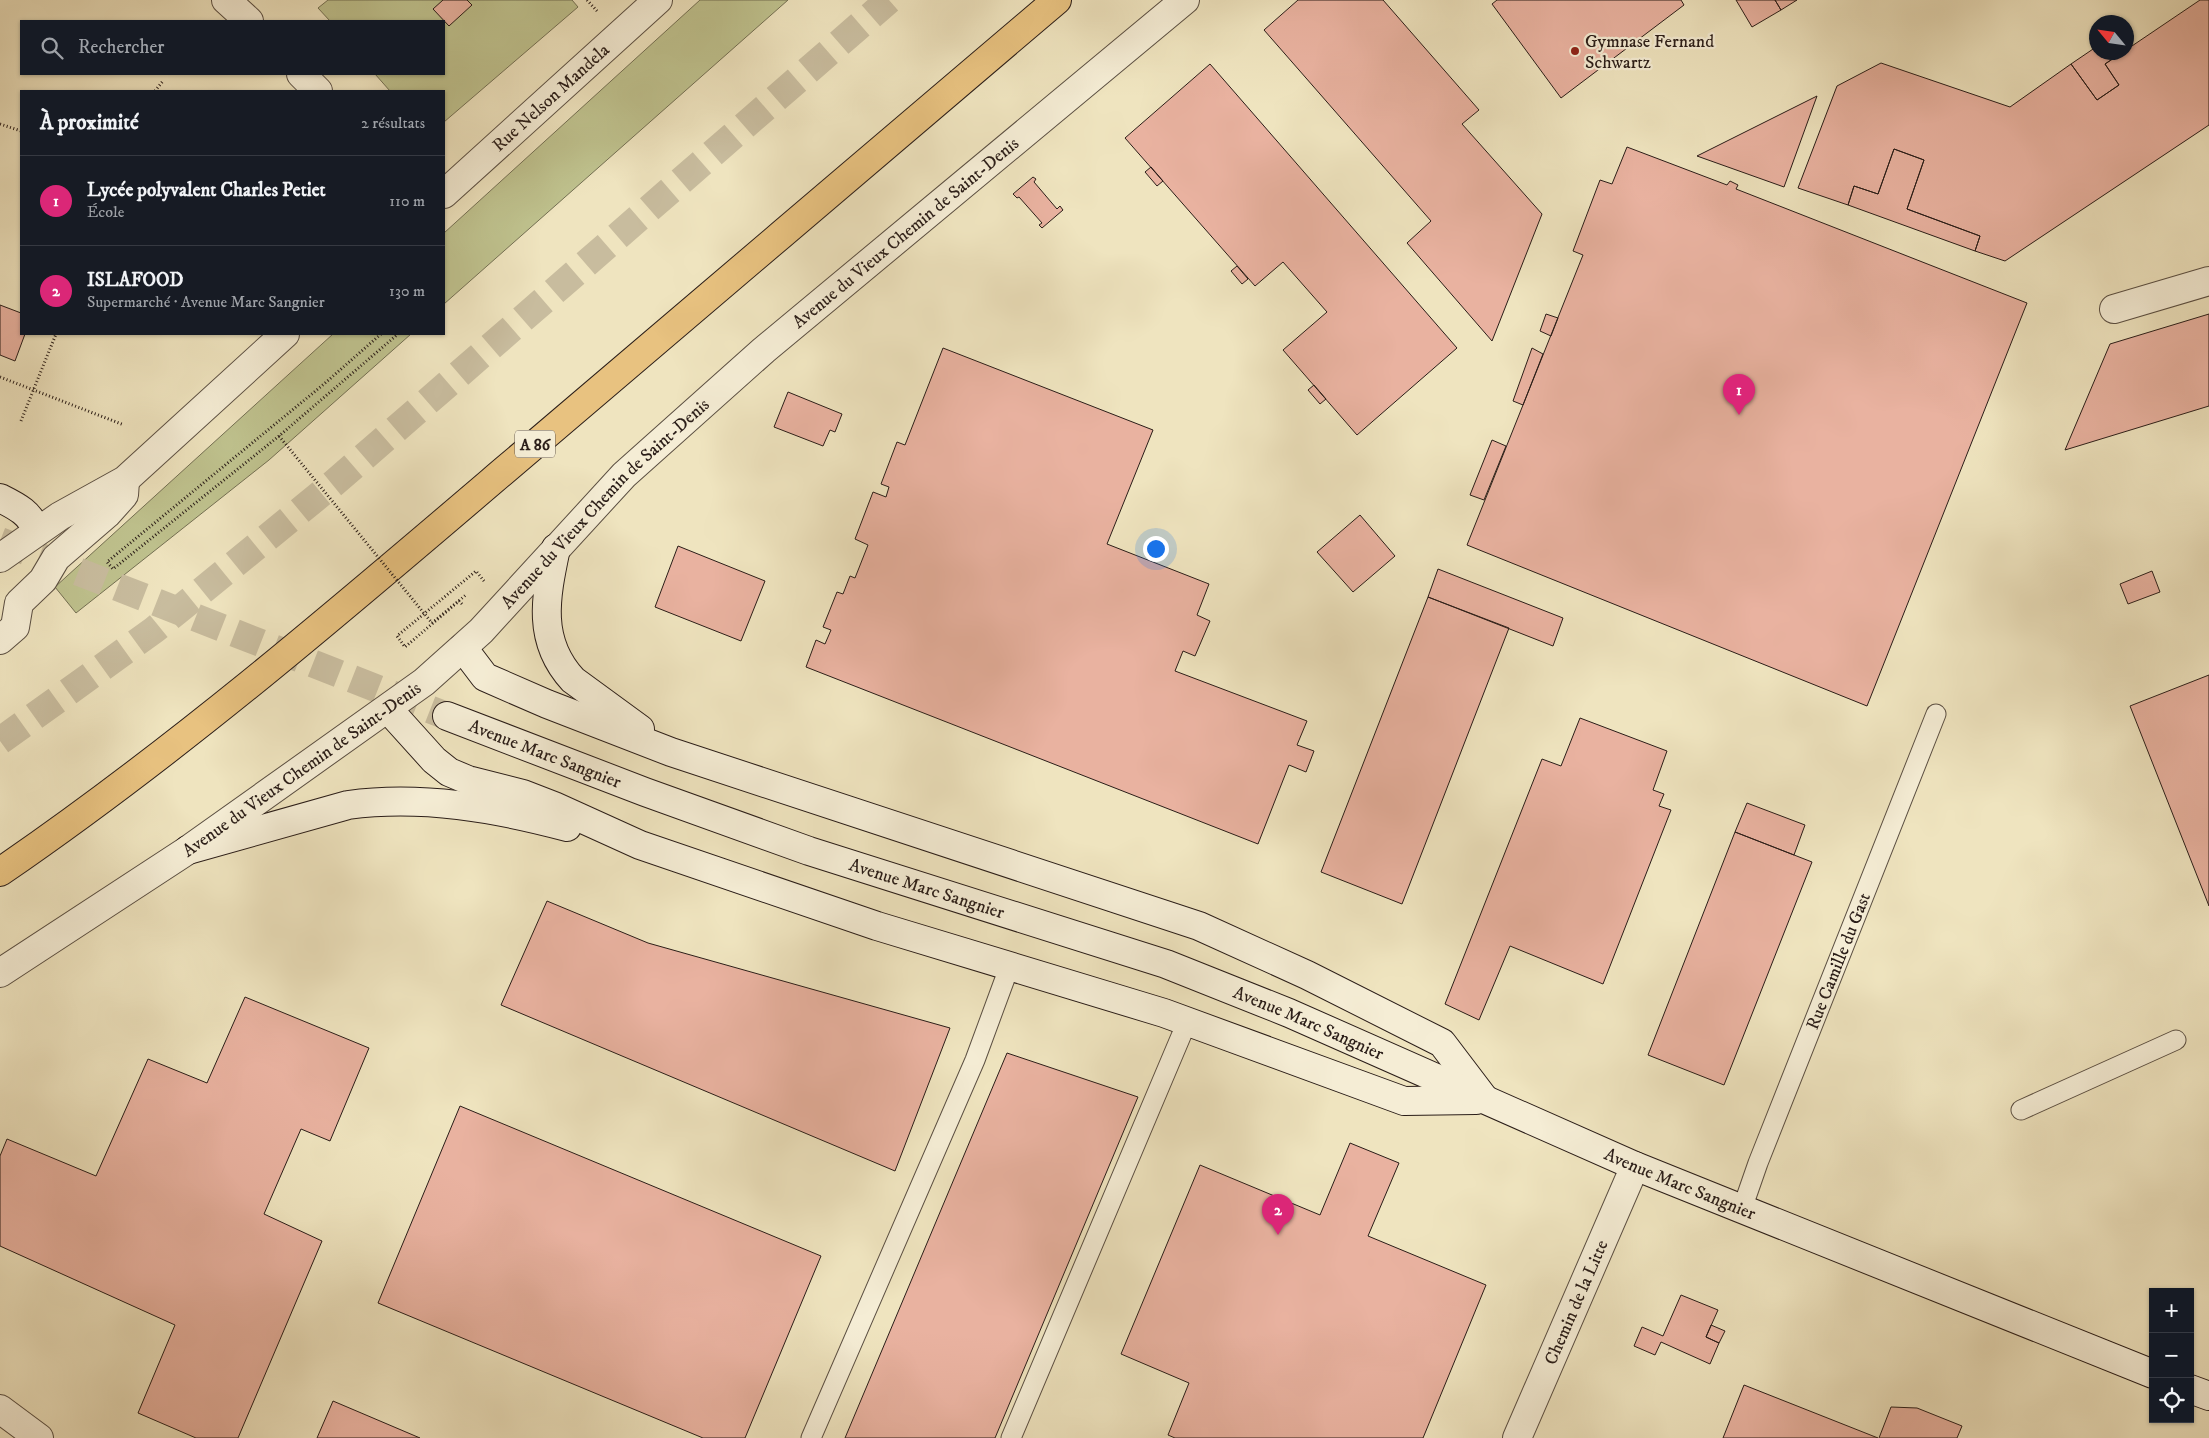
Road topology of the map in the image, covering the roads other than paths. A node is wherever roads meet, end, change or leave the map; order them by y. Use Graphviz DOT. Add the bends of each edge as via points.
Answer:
graph roads {
  1 [pos="226,0"];
  2 [pos="658,0"];
  3 [pos="1057,0"];
  4 [pos="1185,0"];
  5 [pos="248,20"];
  6 [pos="302,75"];
  7 [pos="317,90"];
  8 [pos="445,193"];
  9 [pos="2209,281"];
  10 [pos="2114,309"];
  11 [pos="285,335"];
  12 [pos="125,480"];
  13 [pos="0,498"];
  14 [pos="36,531"];
  15 [pos="556,548"];
  16 [pos="0,558"];
  17 [pos="10,612"];
  18 [pos="0,640"];
  19 [pos="463,648"];
  20 [pos="388,709"];
  21 [pos="1936,714"];
  22 [pos="446,716"];
  23 [pos="671,752"];
  24 [pos="640,845"];
  25 [pos="188,850"];
  26 [pos="0,872"];
  27 [pos="1010,965"];
  28 [pos="0,973"];
  29 [pos="1187,1022"];
  30 [pos="2176,1040"];
  31 [pos="1485,1100"];
  32 [pos="2021,1110"];
  33 [pos="1635,1166"];
  34 [pos="1742,1209"];
  35 [pos="2149,1372"];
  36 [pos="2194,1390"];
  37 [pos="2209,1396"];
  38 [pos="0,1409"];
  39 [pos="39,1438"];
  40 [pos="811,1438"];
  41 [pos="1011,1438"];
  42 [pos="1517,1438"];
  1 -- 5 [label="main road"];
  2 -- 8 [label="main road, Rue Nelson Mandela"];
  3 -- 26 [label="highway, A 86" via="328,621 167,750"];
  4 -- 15 [label="main road, Avenue du Vieux Chemin de Saint-Denis" via="764,350 624,475"];
  6 -- 7 [label="main road"];
  9 -- 10 [label="main road"];
  11 -- 12 [label="main road"];
  12 -- 14 [label="main road"];
  12 -- 17 [label="main road" via="124,495 56,558 43,580"];
  13 -- 14 [label="main road" via="24,511"];
  14 -- 16 [label="main road"];
  14 -- 17 [label="main road" via="31,578"];
  15 -- 19 [label="main road, Avenue du Vieux Chemin de Saint-Denis"];
  15 -- 23 [label="main road" via="546,607 553,649 559,662 573,680"];
  17 -- 18 [label="main road" via="15,627"];
  19 -- 20 [label="main road, Avenue du Vieux Chemin de Saint-Denis"];
  19 -- 23 [label="main road" via="485,677"];
  20 -- 24 [label="main road" via="449,772 523,794"];
  20 -- 25 [label="main road, Avenue du Vieux Chemin de Saint-Denis"];
  21 -- 34 [label="lane, Rue Camille du Gast"];
  22 -- 31 [label="main road, Avenue Marc Sangnier" via="809,851 1166,964 1289,1013"];
  23 -- 31 [label="main road" via="1199,926 1307,975 1442,1043"];
  24 -- 25 [label="main road" via="518,815 414,801 348,806"];
  24 -- 27 [label="main road" via="877,926"];
  25 -- 28 [label="main road, Avenue du Vieux Chemin de Saint-Denis"];
  27 -- 29 [label="main road"];
  27 -- 40 [label="lane" via="974,1060"];
  29 -- 31 [label="main road" via="1404,1101"];
  29 -- 41 [label="lane"];
  30 -- 32 [label="lane"];
  31 -- 33 [label="main road, Avenue Marc Sangnier"];
  33 -- 34 [label="main road, Avenue Marc Sangnier"];
  33 -- 42 [label="main road, Chemin de la Litte"];
  34 -- 35 [label="main road, Avenue Marc Sangnier"];
  36 -- 37 [label="main road"];
  38 -- 39 [label="main road"];
}
